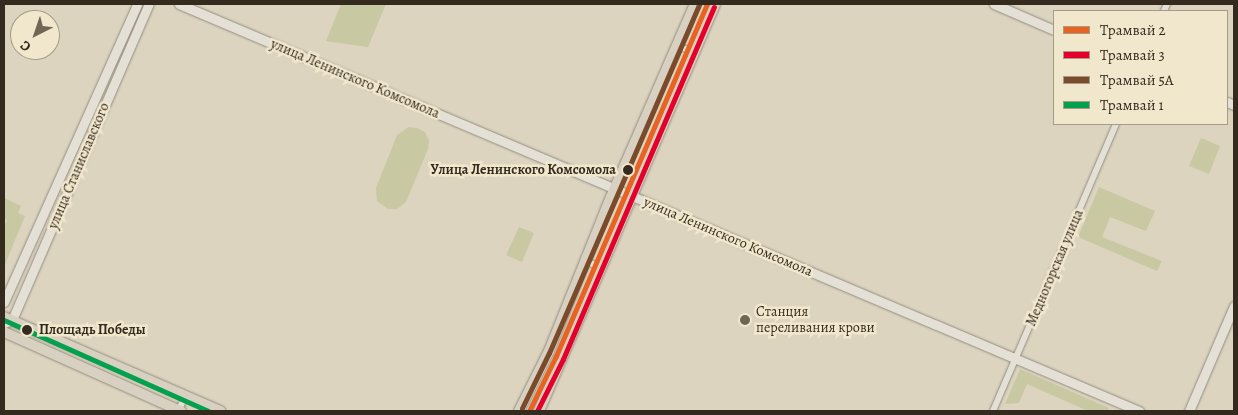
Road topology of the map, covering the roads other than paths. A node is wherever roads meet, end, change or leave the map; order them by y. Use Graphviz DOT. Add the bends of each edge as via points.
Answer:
graph roads {
  1 [pos="137,4"];
  2 [pos="148,4"];
  3 [pos="179,4"];
  4 [pos="695,4"];
  5 [pos="715,4"];
  6 [pos="994,4"];
  7 [pos="1053,30"];
  8 [pos="677,46"];
  9 [pos="694,52"];
  10 [pos="1116,125"];
  11 [pos="615,189"];
  12 [pos="633,196"];
  13 [pos="585,261"];
  14 [pos="602,268"];
  15 [pos="579,276"];
  16 [pos="595,283"];
  17 [pos="4,302"];
  18 [pos="1234,306"];
  19 [pos="7,320"];
  20 [pos="561,321"];
  21 [pos="575,328"];
  22 [pos="4,332"];
  23 [pos="549,351"];
  24 [pos="95,357"];
  25 [pos="562,358"];
  26 [pos="1015,359"];
  27 [pos="118,367"];
  28 [pos="89,371"];
  29 [pos="112,381"];
  30 [pos="186,396"];
  31 [pos="180,411"];
  32 [pos="220,411"];
  33 [pos="519,411"];
  34 [pos="539,411"];
  35 [pos="993,411"];
  36 [pos="1139,411"];
  37 [pos="1190,411"];
  1 -- 17 [label="street, улица Станиславского"];
  2 -- 19 [label="street, улица Станиславского"];
  3 -- 11 [label="street, улица Ленинского Комсомола"];
  4 -- 8 [label="main road"];
  5 -- 9 [label="main road"];
  6 -- 7 [label="street"];
  8 -- 9 [label="street"];
  8 -- 11 [label="main road"];
  9 -- 12 [label="main road"];
  10 -- 26 [label="street, Медногорская улица"];
  11 -- 12 [label="street, улица Ленинского Комсомола"];
  11 -- 13 [label="main road"];
  12 -- 14 [label="main road"];
  12 -- 26 [label="street, улица Ленинского Комсомола"];
  13 -- 14 [label="street"];
  13 -- 15 [label="main road"];
  14 -- 16 [label="main road"];
  15 -- 16 [label="street"];
  15 -- 20 [label="main road"];
  16 -- 21 [label="main road"];
  18 -- 37 [label="street"];
  19 -- 24 [label="main road"];
  20 -- 21 [label="street"];
  20 -- 23 [label="main road"];
  21 -- 25 [label="main road"];
  22 -- 28 [label="main road"];
  23 -- 25 [label="street"];
  23 -- 33 [label="main road"];
  24 -- 27 [label="main road"];
  24 -- 28 [label="street"];
  25 -- 34 [label="main road"];
  26 -- 35 [label="street, Медногорская улица"];
  26 -- 36 [label="street, улица Ленинского Комсомола"];
  27 -- 29 [label="street"];
  27 -- 30 [label="main road"];
  28 -- 29 [label="main road"];
  29 -- 31 [label="main road"];
  30 -- 31 [label="street"];
  30 -- 32 [label="main road"];
}
